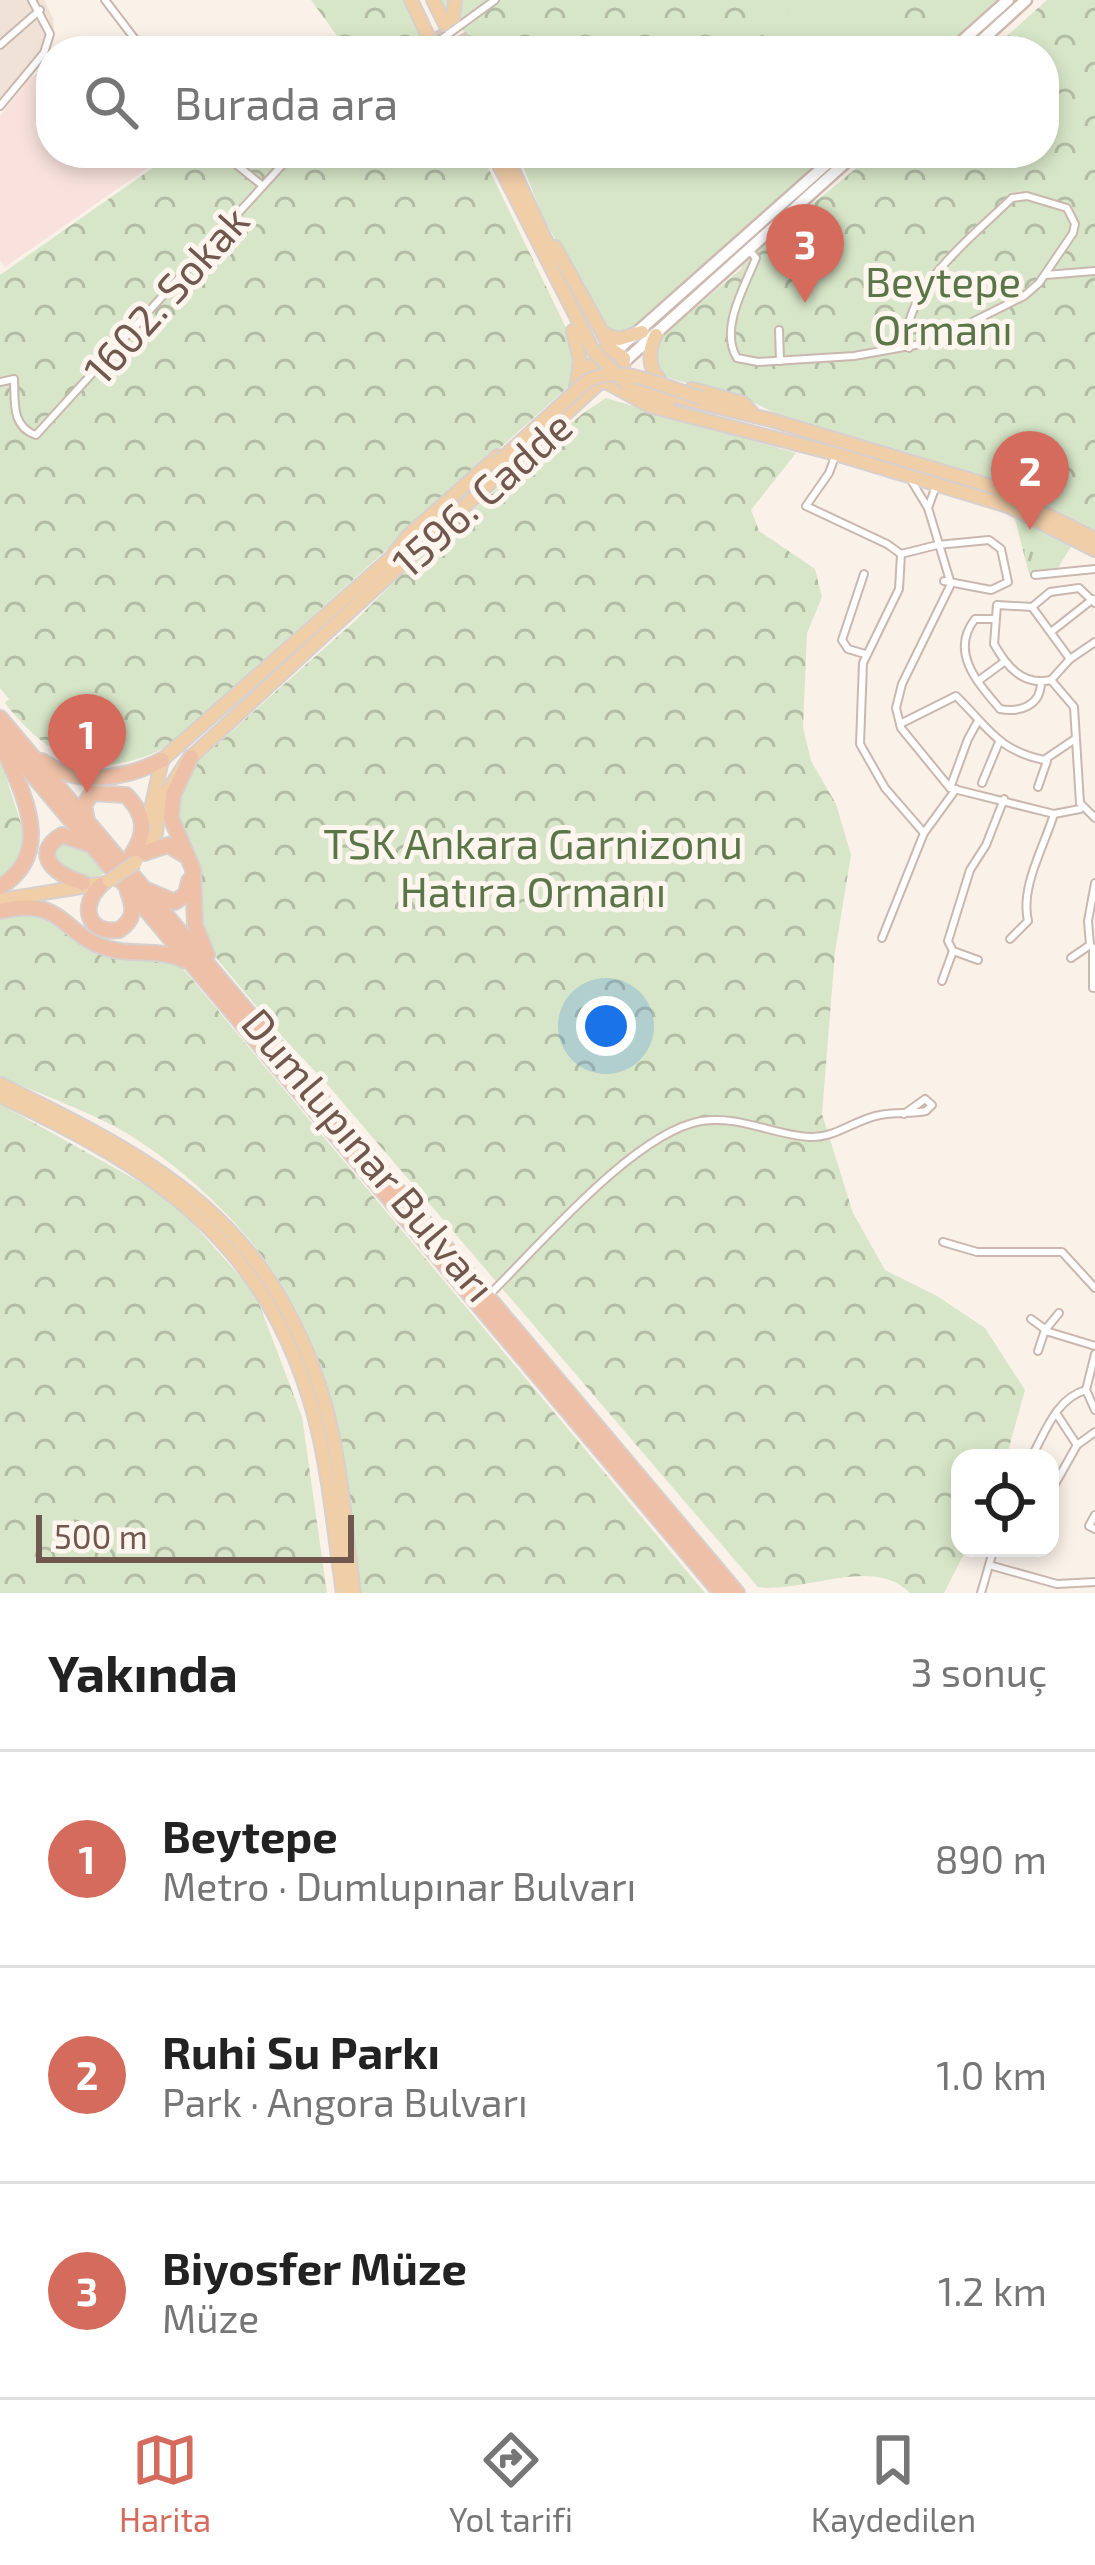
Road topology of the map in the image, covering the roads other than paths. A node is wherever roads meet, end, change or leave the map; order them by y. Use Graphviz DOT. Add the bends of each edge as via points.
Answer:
graph roads {
  1 [pos="32,0"];
  2 [pos="105,0"];
  3 [pos="411,0"];
  4 [pos="420,0"];
  5 [pos="433,0"];
  6 [pos="455,0"];
  7 [pos="495,0"];
  8 [pos="1007,0"];
  9 [pos="1026,0"];
  10 [pos="40,10"];
  11 [pos="440,27"];
  12 [pos="49,36"];
  13 [pos="133,36"];
  14 [pos="446,36"];
  15 [pos="967,36"];
  16 [pos="986,36"];
  17 [pos="0,45"];
  18 [pos="36,62"];
  19 [pos="0,106"];
  20 [pos="241,168"];
  21 [pos="279,168"];
  22 [pos="501,168"];
  23 [pos="510,168"];
  24 [pos="514,168"];
  25 [pos="822,168"];
  26 [pos="839,168"];
  27 [pos="263,186"];
  28 [pos="515,186"];
  29 [pos="529,216"];
  30 [pos="749,250"];
  31 [pos="1095,271"];
  32 [pos="1045,275"];
  33 [pos="679,296"];
  34 [pos="689,307"];
  35 [pos="597,329"];
  36 [pos="779,330"];
  37 [pos="573,331"];
  38 [pos="649,333"];
  39 [pos="909,347"];
  40 [pos="780,361"];
  41 [pos="614,370"];
  42 [pos="659,379"];
  43 [pos="0,382"];
  44 [pos="576,386"];
  45 [pos="548,410"];
  46 [pos="571,412"];
  47 [pos="755,416"];
  48 [pos="559,422"];
  49 [pos="836,454"];
  50 [pos="925,465"];
  51 [pos="941,469"];
  52 [pos="916,482"];
  53 [pos="936,486"];
  54 [pos="928,508"];
  55 [pos="1095,538"];
  56 [pos="937,545"];
  57 [pos="1095,550"];
  58 [pos="901,554"];
  59 [pos="391,558"];
  60 [pos="1095,569"];
  61 [pos="864,574"];
  62 [pos="1034,575"];
  63 [pos="947,585"];
  64 [pos="991,590"];
  65 [pos="1094,601"];
  66 [pos="998,605"];
  67 [pos="1032,607"];
  68 [pos="995,620"];
  69 [pos="1051,632"];
  70 [pos="1095,642"];
  71 [pos="866,654"];
  72 [pos="1070,659"];
  73 [pos="1005,661"];
  74 [pos="1051,680"];
  75 [pos="978,681"];
  76 [pos="1041,682"];
  77 [pos="0,718"];
  78 [pos="979,721"];
  79 [pos="899,724"];
  80 [pos="0,739"];
  81 [pos="1075,739"];
  82 [pos="20,742"];
  83 [pos="999,742"];
  84 [pos="191,757"];
  85 [pos="1048,758"];
  86 [pos="162,764"];
  87 [pos="177,775"];
  88 [pos="982,783"];
  89 [pos="951,787"];
  90 [pos="1038,787"];
  91 [pos="1004,799"];
  92 [pos="1079,807"];
  93 [pos="1054,814"];
  94 [pos="1093,815"];
  95 [pos="87,821"];
  96 [pos="923,833"];
  97 [pos="96,850"];
  98 [pos="137,857"];
  99 [pos="110,881"];
  100 [pos="83,883"];
  101 [pos="1095,883"];
  102 [pos="140,885"];
  103 [pos="0,894"];
  104 [pos="0,911"];
  105 [pos="882,938"];
  106 [pos="1010,939"];
  107 [pos="1092,947"];
  108 [pos="952,951"];
  109 [pos="1071,958"];
  110 [pos="979,960"];
  111 [pos="190,964"];
  112 [pos="222,980"];
  113 [pos="942,981"];
  114 [pos="1094,988"];
  115 [pos="0,1084"];
  116 [pos="0,1096"];
  117 [pos="904,1114"];
  118 [pos="943,1243"];
  119 [pos="1095,1288"];
  120 [pos="489,1295"];
  121 [pos="1059,1312"];
  122 [pos="1031,1319"];
  123 [pos="1045,1330"];
  124 [pos="1095,1350"];
  125 [pos="1038,1351"];
  126 [pos="1086,1390"];
  127 [pos="1095,1410"];
  128 [pos="1056,1414"];
  129 [pos="1095,1432"];
  130 [pos="1077,1444"];
  131 [pos="1036,1449"];
  132 [pos="1059,1477"];
  133 [pos="1095,1515"];
  134 [pos="1095,1529"];
  135 [pos="991,1557"];
  136 [pos="989,1565"];
  137 [pos="1095,1582"];
  138 [pos="1057,1588"];
  139 [pos="728,1591"];
  140 [pos="343,1593"];
  141 [pos="354,1593"];
  142 [pos="981,1593"];
  1 -- 10 [label="street"];
  2 -- 13 [label="street"];
  3 -- 11 [label="main road"];
  4 -- 11 [label="main road"];
  5 -- 11 [label="main road"];
  6 -- 11 [label="main road"];
  7 -- 14 [label="street"];
  8 -- 15 [label="main road"];
  9 -- 16 [label="main road"];
  10 -- 12 [label="street"];
  10 -- 17 [label="street"];
  18 -- 19 [label="street"];
  20 -- 27 [label="street"];
  21 -- 27 [label="street, 1602. Sokak"];
  22 -- 28 [label="main road"];
  23 -- 28 [label="main road"];
  24 -- 28 [label="main road"];
  25 -- 33 [label="main road, 1596. Cadde"];
  26 -- 30 [label="main road, 1596. Cadde"];
  27 -- 43 [label="street, 1602. Sokak" via="36,435 17,419 14,379"];
  28 -- 29 [label="main road"];
  29 -- 35 [label="main road"];
  29 -- 37 [label="main road"];
  29 -- 41 [label="main road"];
  30 -- 34 [label="main road, 1596. Cadde"];
  30 -- 40 [label="street" via="756,258 732,349 748,362"];
  31 -- 32 [label="street"];
  32 -- 39 [label="street" via="1000,309"];
  32 -- 39 [label="street" via="1075,224 1053,201 1012,198 916,300"];
  33 -- 34 [label="main road" via="688,295"];
  33 -- 38 [label="main road, 1596. Cadde"];
  34 -- 38 [label="main road, 1596. Cadde"];
  35 -- 38 [label="main road" via="620,339"];
  35 -- 41 [label="main road"];
  36 -- 40 [label="street"];
  37 -- 41 [label="main road"];
  37 -- 44 [label="main road"];
  38 -- 41 [label="main road, 1596. Cadde"];
  38 -- 42 [label="main road"];
  39 -- 40 [label="street"];
  41 -- 42 [label="main road"];
  41 -- 44 [label="main road, 1596. Cadde"];
  41 -- 46 [label="main road, 1596. Cadde"];
  41 -- 46 [label="main road"];
  41 -- 47 [label="main road" via="674,396"];
  41 -- 47 [label="main road, bridge"];
  41 -- 49 [label="main road" via="658,400"];
  41 -- 59 [label="main road, 1596. Cadde, bridge" via="587,381"];
  42 -- 47 [label="main road" via="743,404"];
  44 -- 45 [label="main road, 1596. Cadde"];
  45 -- 48 [label="main road" via="562,410"];
  45 -- 59 [label="main road, 1596. Cadde"];
  46 -- 48 [label="main road, 1596. Cadde"];
  47 -- 50 [label="main road"];
  48 -- 84 [label="main road, 1596. Cadde"];
  49 -- 52 [label="main road"];
  49 -- 58 [label="street" via="806,506"];
  50 -- 51 [label="main road"];
  50 -- 52 [label="main road"];
  51 -- 53 [label="main road"];
  51 -- 55 [label="main road"];
  52 -- 53 [label="main road"];
  52 -- 54 [label="street"];
  53 -- 54 [label="street"];
  53 -- 57 [label="main road" via="1008,506"];
  54 -- 56 [label="street"];
  56 -- 58 [label="street"];
  56 -- 63 [label="street"];
  56 -- 64 [label="street" via="997,543 1008,582"];
  58 -- 71 [label="street" via="899,589"];
  59 -- 86 [label="main road, 1596. Cadde"];
  60 -- 62 [label="street"];
  61 -- 71 [label="street" via="842,640"];
  63 -- 64 [label="street"];
  63 -- 79 [label="street" via="902,684"];
  64 -- 66 [label="street"];
  65 -- 67 [label="street" via="1079,588 1050,592"];
  65 -- 69 [label="street"];
  66 -- 67 [label="street"];
  66 -- 68 [label="street"];
  67 -- 69 [label="street"];
  68 -- 73 [label="street" via="994,644"];
  68 -- 75 [label="street" via="975,619 968,630 965,663"];
  69 -- 72 [label="street"];
  70 -- 72 [label="street"];
  71 -- 96 [label="street" via="860,744"];
  72 -- 74 [label="street"];
  73 -- 75 [label="street"];
  73 -- 76 [label="street"];
  74 -- 76 [label="street"];
  74 -- 81 [label="street" via="1072,701"];
  75 -- 76 [label="street" via="1009,711 1035,701"];
  77 -- 82 [label="highway, Dumlupınar Bulvarı"];
  78 -- 79 [label="street" via="956,696"];
  78 -- 83 [label="street"];
  78 -- 89 [label="street"];
  79 -- 89 [label="street"];
  80 -- 97 [label="highway, Dumlupınar Bulvarı"];
  80 -- 103 [label="highway" via="32,832 26,865"];
  81 -- 85 [label="street"];
  81 -- 92 [label="street"];
  82 -- 86 [label="highway" via="52,767 86,777"];
  82 -- 95 [label="highway, Dumlupınar Bulvarı"];
  83 -- 85 [label="street"];
  83 -- 88 [label="street"];
  84 -- 87 [label="main road, 1596. Cadde"];
  84 -- 112 [label="highway" via="171,818 193,869 198,936"];
  85 -- 90 [label="street"];
  86 -- 87 [label="main road"];
  86 -- 98 [label="main road"];
  87 -- 98 [label="main road, 1596. Cadde" via="159,804 156,833"];
  89 -- 91 [label="street"];
  89 -- 96 [label="street"];
  91 -- 93 [label="street"];
  91 -- 108 [label="street" via="970,870 948,941"];
  92 -- 93 [label="street"];
  92 -- 94 [label="street"];
  93 -- 106 [label="street" via="1032,874 1028,921"];
  95 -- 98 [label="highway" via="92,793 126,794 144,825"];
  95 -- 102 [label="highway, Dumlupınar Bulvarı"];
  96 -- 105 [label="street"];
  97 -- 99 [label="highway, Dumlupınar Bulvarı"];
  97 -- 100 [label="highway" via="68,835 50,844 53,868"];
  98 -- 99 [label="main road, bridge"];
  98 -- 102 [label="highway" via="162,845 180,851 188,867 189,888 175,902"];
  99 -- 100 [label="main road"];
  99 -- 103 [label="main road"];
  99 -- 111 [label="highway, Dumlupınar Bulvarı"];
  100 -- 103 [label="main road"];
  101 -- 107 [label="street"];
  102 -- 112 [label="highway, Dumlupınar Bulvarı"];
  104 -- 111 [label="highway" via="42,908 107,948 162,951"];
  107 -- 109 [label="street"];
  107 -- 114 [label="street"];
  108 -- 110 [label="street"];
  108 -- 113 [label="street"];
  111 -- 139 [label="highway, Dumlupınar Bulvarı"];
  112 -- 120 [label="highway, Dumlupınar Bulvarı"];
  115 -- 141 [label="main road" via="166,1173 200,1200 274,1287 324,1401"];
  116 -- 140 [label="main road" via="155,1179 218,1237 264,1297 312,1408"];
  117 -- 120 [label="street" via="813,1138 723,1120 657,1137"];
  118 -- 119 [label="street" via="977,1252 1062,1252"];
  120 -- 139 [label="highway, Dumlupınar Bulvarı"];
  121 -- 123 [label="street"];
  122 -- 123 [label="street"];
  123 -- 124 [label="street"];
  123 -- 125 [label="street"];
  124 -- 126 [label="street"];
  126 -- 127 [label="street"];
  126 -- 128 [label="street"];
  128 -- 130 [label="street"];
  128 -- 131 [label="street"];
  129 -- 130 [label="street"];
  130 -- 132 [label="street"];
  133 -- 134 [label="street"];
  135 -- 136 [label="street"];
  136 -- 138 [label="street"];
  136 -- 142 [label="street"];
  137 -- 138 [label="street"];
}
